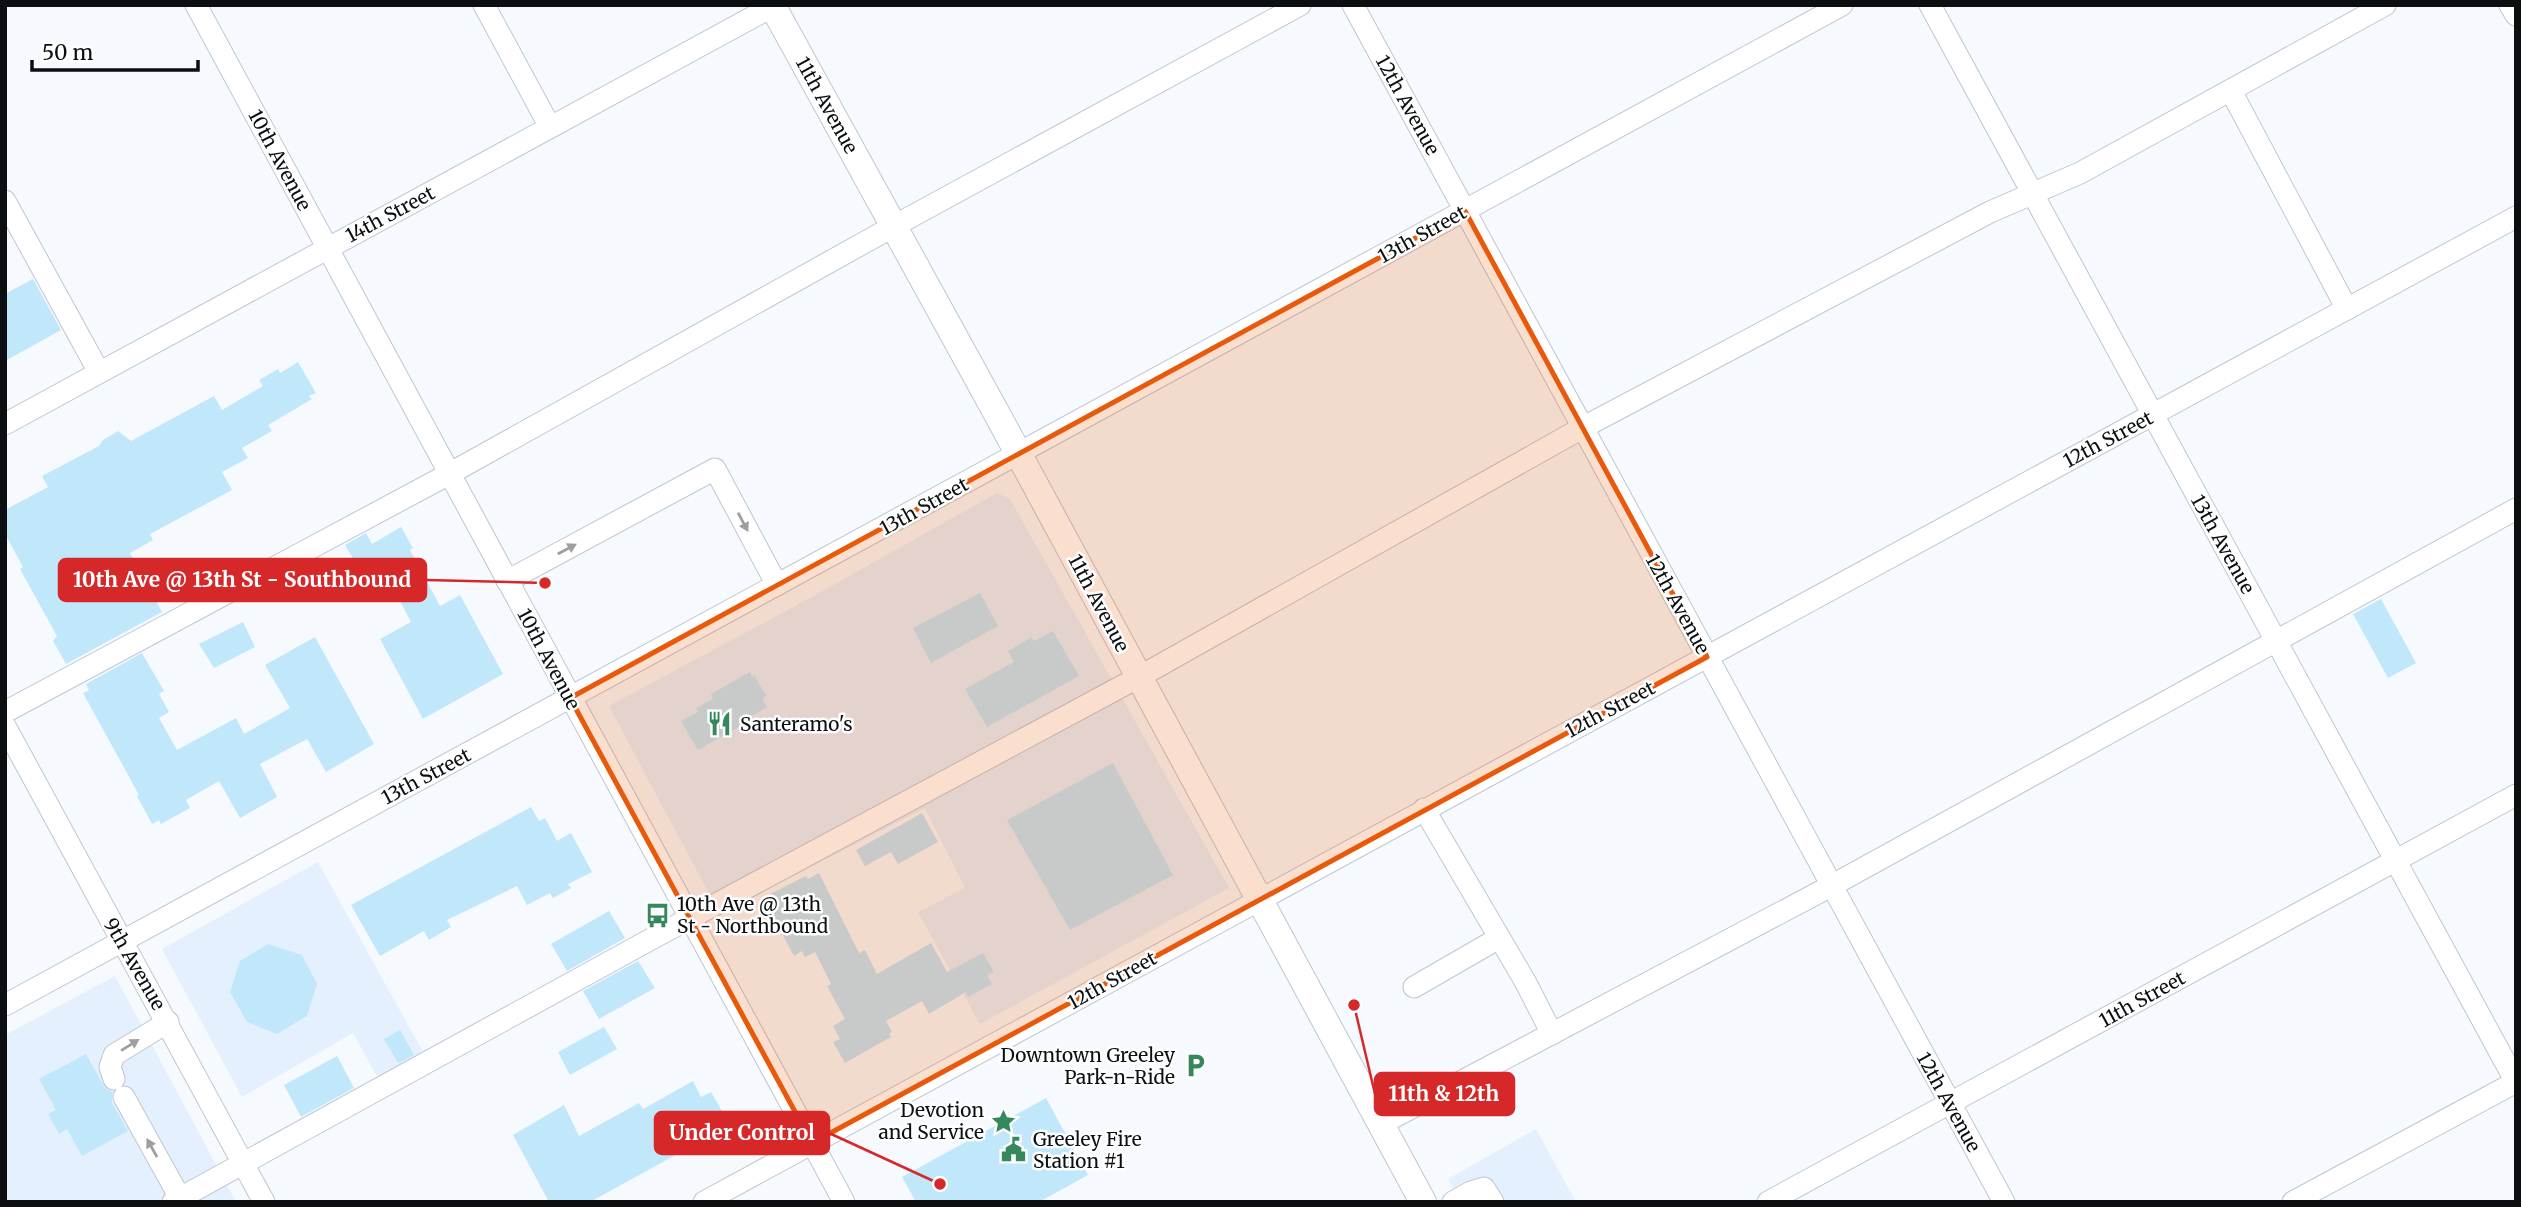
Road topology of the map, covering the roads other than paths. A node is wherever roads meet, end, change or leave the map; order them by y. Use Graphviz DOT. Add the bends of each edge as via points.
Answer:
graph roads {
  1 [pos="196,5"];
  2 [pos="484,5"];
  3 [pos="1300,5"];
  4 [pos="1353,5"];
  5 [pos="1842,5"];
  6 [pos="1930,5"];
  7 [pos="2385,5"];
  8 [pos="2510,5"];
  9 [pos="773,6"];
  10 [pos="2516,15"];
  11 [pos="2231,90"];
  12 [pos="550,127"];
  13 [pos="2033,192"];
  14 [pos="5,201"];
  15 [pos="1465,211"];
  16 [pos="2516,217"];
  17 [pos="894,226"];
  18 [pos="327,248"];
  19 [pos="2347,309"];
  20 [pos="99,372"];
  21 [pos="2153,415"];
  22 [pos="5,424"];
  23 [pos="1582,428"];
  24 [pos="1018,454"];
  25 [pos="449,474"];
  26 [pos="2516,509"];
  27 [pos="507,581"];
  28 [pos="777,585"];
  29 [pos="2275,640"];
  30 [pos="1707,657"];
  31 [pos="1139,677"];
  32 [pos="570,698"];
  33 [pos="5,712"];
  34 [pos="5,726"];
  35 [pos="2516,795"];
  36 [pos="1424,809"];
  37 [pos="2395,860"];
  38 [pos="1830,887"];
  39 [pos="1259,898"];
  40 [pos="690,918"];
  41 [pos="1499,938"];
  42 [pos="121,941"];
  43 [pos="1414,987"];
  44 [pos="5,1005"];
  45 [pos="168,1022"];
  46 [pos="1552,1034"];
  47 [pos="2516,1082"];
  48 [pos="1951,1104"];
  49 [pos="1381,1124"];
  50 [pos="812,1143"];
  51 [pos="243,1163"];
  52 [pos="176,1200"];
  53 [pos="1775,1200"];
  54 [pos="264,1202"];
  55 [pos="704,1202"];
  56 [pos="844,1202"];
  57 [pos="1423,1202"];
  58 [pos="1453,1202"];
  59 [pos="1493,1202"];
  60 [pos="2004,1202"];
  61 [pos="2293,1202"];
  1 -- 18 [label="street, 10th Avenue"];
  2 -- 12 [label="street"];
  3 -- 17 [label="street"];
  4 -- 15 [label="street, 12th Avenue"];
  5 -- 15 [label="street, 13th Street"];
  6 -- 13 [label="street, 13th Avenue"];
  7 -- 11 [label="street"];
  8 -- 10 [label="street"];
  9 -- 12 [label="street, 14th Street"];
  9 -- 17 [label="main road, 11th Avenue"];
  11 -- 13 [label="street" via="2080,173"];
  11 -- 19 [label="street"];
  12 -- 18 [label="street, 14th Street"];
  13 -- 21 [label="street, 13th Avenue"];
  13 -- 23 [label="street"];
  14 -- 20 [label="street"];
  15 -- 23 [label="street, 12th Avenue"];
  15 -- 24 [label="street, 13th Street"];
  16 -- 19 [label="street, 12th Street"];
  17 -- 24 [label="main road, 11th Avenue"];
  17 -- 25 [label="street"];
  18 -- 20 [label="street, 14th Street"];
  18 -- 25 [label="street, 10th Avenue"];
  19 -- 21 [label="street, 12th Street"];
  20 -- 22 [label="street, 14th Street"];
  21 -- 29 [label="street, 13th Avenue"];
  21 -- 30 [label="street, 12th Street"];
  23 -- 30 [label="street, 12th Avenue"];
  23 -- 31 [label="street"];
  24 -- 28 [label="street, 13th Street"];
  24 -- 31 [label="main road, 11th Avenue"];
  25 -- 27 [label="street, 10th Avenue"];
  25 -- 33 [label="street"];
  26 -- 29 [label="street"];
  27 -- 28 [label="street, one-way" via="715,469"];
  27 -- 32 [label="street, 10th Avenue"];
  28 -- 32 [label="street, 13th Street"];
  29 -- 37 [label="street, 13th Avenue"];
  29 -- 38 [label="street"];
  30 -- 36 [label="street, 12th Street"];
  30 -- 38 [label="street, 12th Avenue"];
  31 -- 39 [label="main road, 11th Avenue"];
  31 -- 40 [label="street"];
  32 -- 40 [label="street, 10th Avenue"];
  32 -- 42 [label="street, 13th Street"];
  34 -- 42 [label="street, 9th Avenue"];
  35 -- 37 [label="street, 11th Street"];
  36 -- 39 [label="street, 12th Street"];
  36 -- 41 [label="street"];
  37 -- 47 [label="street, 13th Avenue"];
  37 -- 48 [label="street, 11th Street"];
  38 -- 46 [label="street"];
  38 -- 48 [label="street, 12th Avenue"];
  39 -- 49 [label="main road, 11th Avenue"];
  39 -- 50 [label="street, 12th Street"];
  40 -- 50 [label="street, 10th Avenue"];
  40 -- 51 [label="street"];
  41 -- 43 [label="street"];
  41 -- 46 [label="street"];
  42 -- 44 [label="street, 13th Street"];
  42 -- 45 [label="street, 9th Avenue"];
  45 -- 51 [label="street, 9th Avenue"];
  52 -- 45 [label="street, one-way" via="110,1067 114,1055"];
  46 -- 49 [label="street"];
  47 -- 61 [label="street"];
  48 -- 53 [label="street, 11th Street"];
  48 -- 60 [label="street, 12th Avenue"];
  49 -- 57 [label="main road, 11th Avenue"];
  50 -- 55 [label="street, 12th Street"];
  50 -- 56 [label="street, 10th Avenue"];
  51 -- 52 [label="street"];
  51 -- 54 [label="street, 9th Avenue"];
  58 -- 59 [label="street" via="1484,1188"];
}
